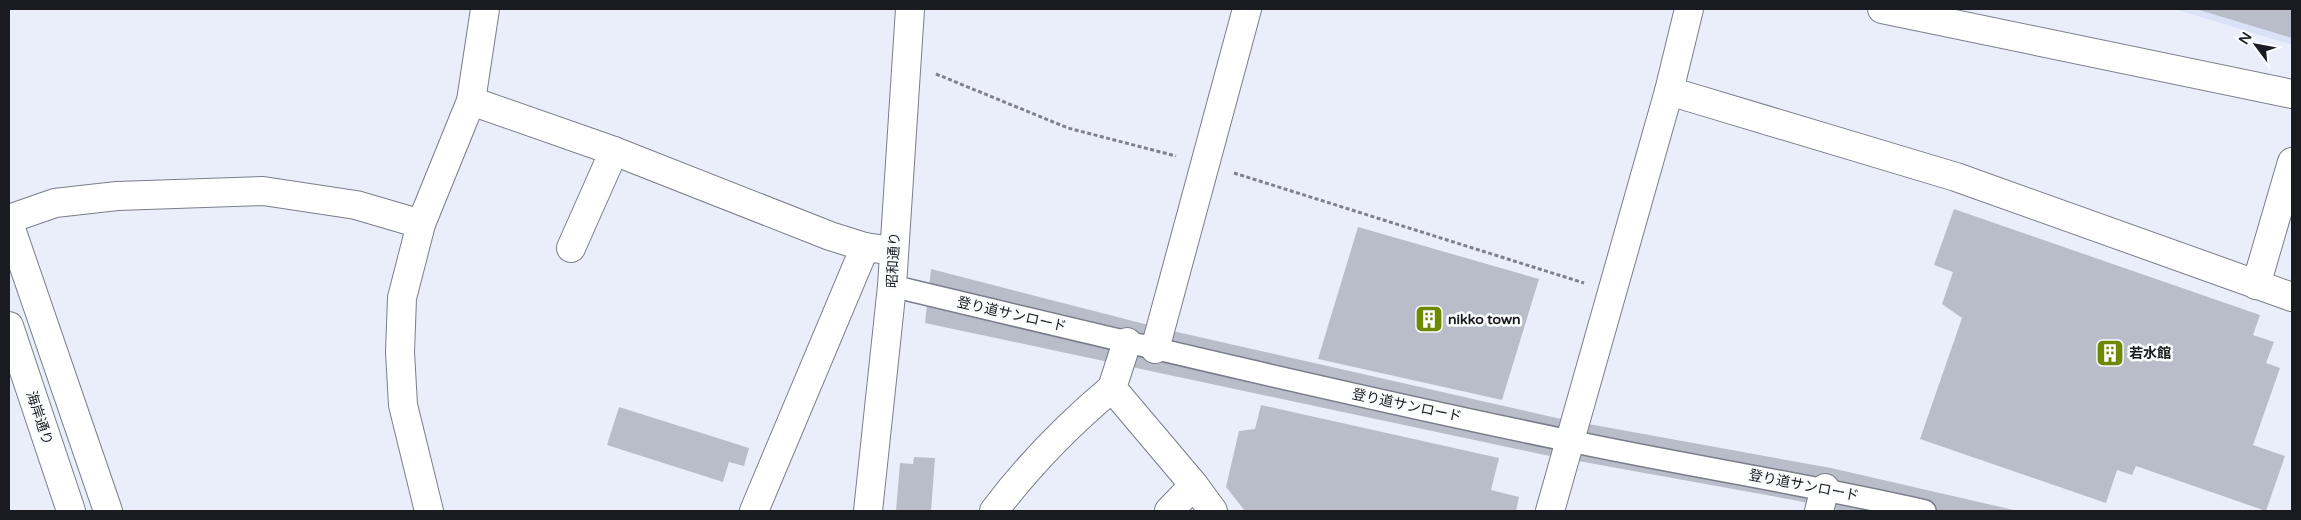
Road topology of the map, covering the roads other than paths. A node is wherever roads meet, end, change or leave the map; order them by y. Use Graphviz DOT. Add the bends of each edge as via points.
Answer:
graph roads {
  1 [pos="485,9"];
  2 [pos="910,9"];
  3 [pos="1247,9"];
  4 [pos="1689,9"];
  5 [pos="1882,9"];
  6 [pos="1669,91"];
  7 [pos="2292,94"];
  8 [pos="471,101"];
  9 [pos="614,151"];
  10 [pos="2292,162"];
  11 [pos="9,221"];
  12 [pos="421,224"];
  13 [pos="864,247"];
  14 [pos="571,248"];
  15 [pos="894,251"];
  16 [pos="2256,285"];
  17 [pos="892,286"];
  18 [pos="2292,297"];
  19 [pos="9,326"];
  20 [pos="1127,342"];
  21 [pos="1155,350"];
  22 [pos="1112,388"];
  23 [pos="1571,441"];
  24 [pos="1194,485"];
  25 [pos="1822,500"];
  26 [pos="71,511"];
  27 [pos="108,511"];
  28 [pos="429,511"];
  29 [pos="754,511"];
  30 [pos="868,511"];
  31 [pos="994,511"];
  32 [pos="1169,511"];
  33 [pos="1213,511"];
  34 [pos="1550,511"];
  35 [pos="1925,511"];
  1 -- 8 [label="street"];
  2 -- 15 [label="street, 昭和通り"];
  3 -- 21 [label="street"];
  4 -- 6 [label="street"];
  5 -- 7 [label="street"];
  6 -- 16 [label="street" via="1956,177"];
  6 -- 23 [label="street"];
  8 -- 9 [label="street"];
  8 -- 12 [label="street"];
  9 -- 13 [label="street"];
  9 -- 14 [label="street"];
  10 -- 16 [label="street"];
  11 -- 12 [label="street" via="55,203 190,192 263,191 356,205"];
  11 -- 27 [label="street"];
  12 -- 28 [label="street" via="402,298 400,352 403,406"];
  13 -- 15 [label="street"];
  13 -- 29 [label="street"];
  15 -- 17 [label="street, 昭和通り"];
  16 -- 18 [label="street"];
  17 -- 20 [label="street, 登り道サンロード"];
  17 -- 30 [label="street, 昭和通り"];
  19 -- 26 [label="street, 海岸通り"];
  20 -- 21 [label="street, 登り道サンロード"];
  20 -- 22 [label="street"];
  21 -- 23 [label="street, 登り道サンロード"];
  22 -- 24 [label="street"];
  22 -- 31 [label="street" via="1034,464"];
  23 -- 25 [label="street, 登り道サンロード"];
  23 -- 34 [label="street"];
  24 -- 32 [label="street"];
  24 -- 33 [label="street"];
  25 -- 35 [label="street, 登り道サンロード"];
}
